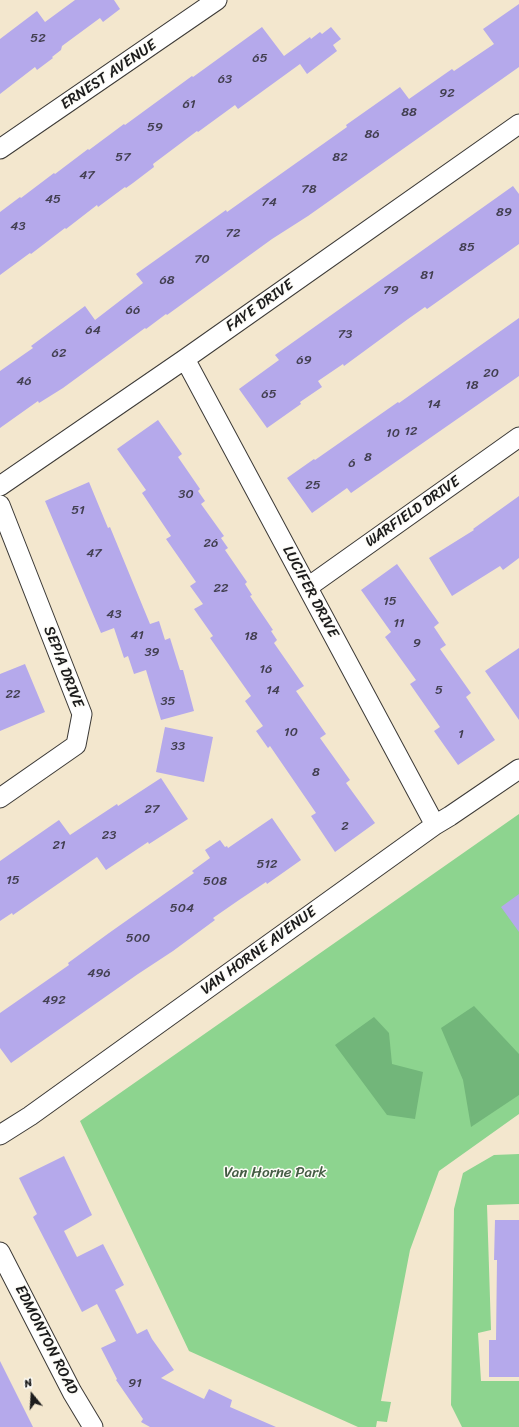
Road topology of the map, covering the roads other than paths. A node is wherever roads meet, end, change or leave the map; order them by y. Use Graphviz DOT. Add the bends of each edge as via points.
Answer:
graph roads {
  1 [pos="217,0"];
  2 [pos="519,124"];
  3 [pos="0,149"];
  4 [pos="185,360"];
  5 [pos="519,437"];
  6 [pos="0,486"];
  7 [pos="0,505"];
  8 [pos="308,587"];
  9 [pos="519,769"];
  10 [pos="0,798"];
  11 [pos="435,825"];
  12 [pos="0,1135"];
  13 [pos="0,1252"];
  14 [pos="93,1427"];
  1 -- 3 [label="street, ERNEST AVENUE"];
  2 -- 4 [label="street, FAYE DRIVE"];
  4 -- 6 [label="street, FAYE DRIVE"];
  4 -- 8 [label="street, LUCIFER DRIVE"];
  5 -- 8 [label="street, WARFIELD DRIVE"];
  7 -- 10 [label="street, SEPIA DRIVE" via="82,714 76,745"];
  8 -- 11 [label="street, LUCIFER DRIVE"];
  9 -- 11 [label="street, VAN HORNE AVENUE"];
  11 -- 12 [label="street, VAN HORNE AVENUE"];
  13 -- 14 [label="street, EDMONTON ROAD" via="72,1392"];
}
